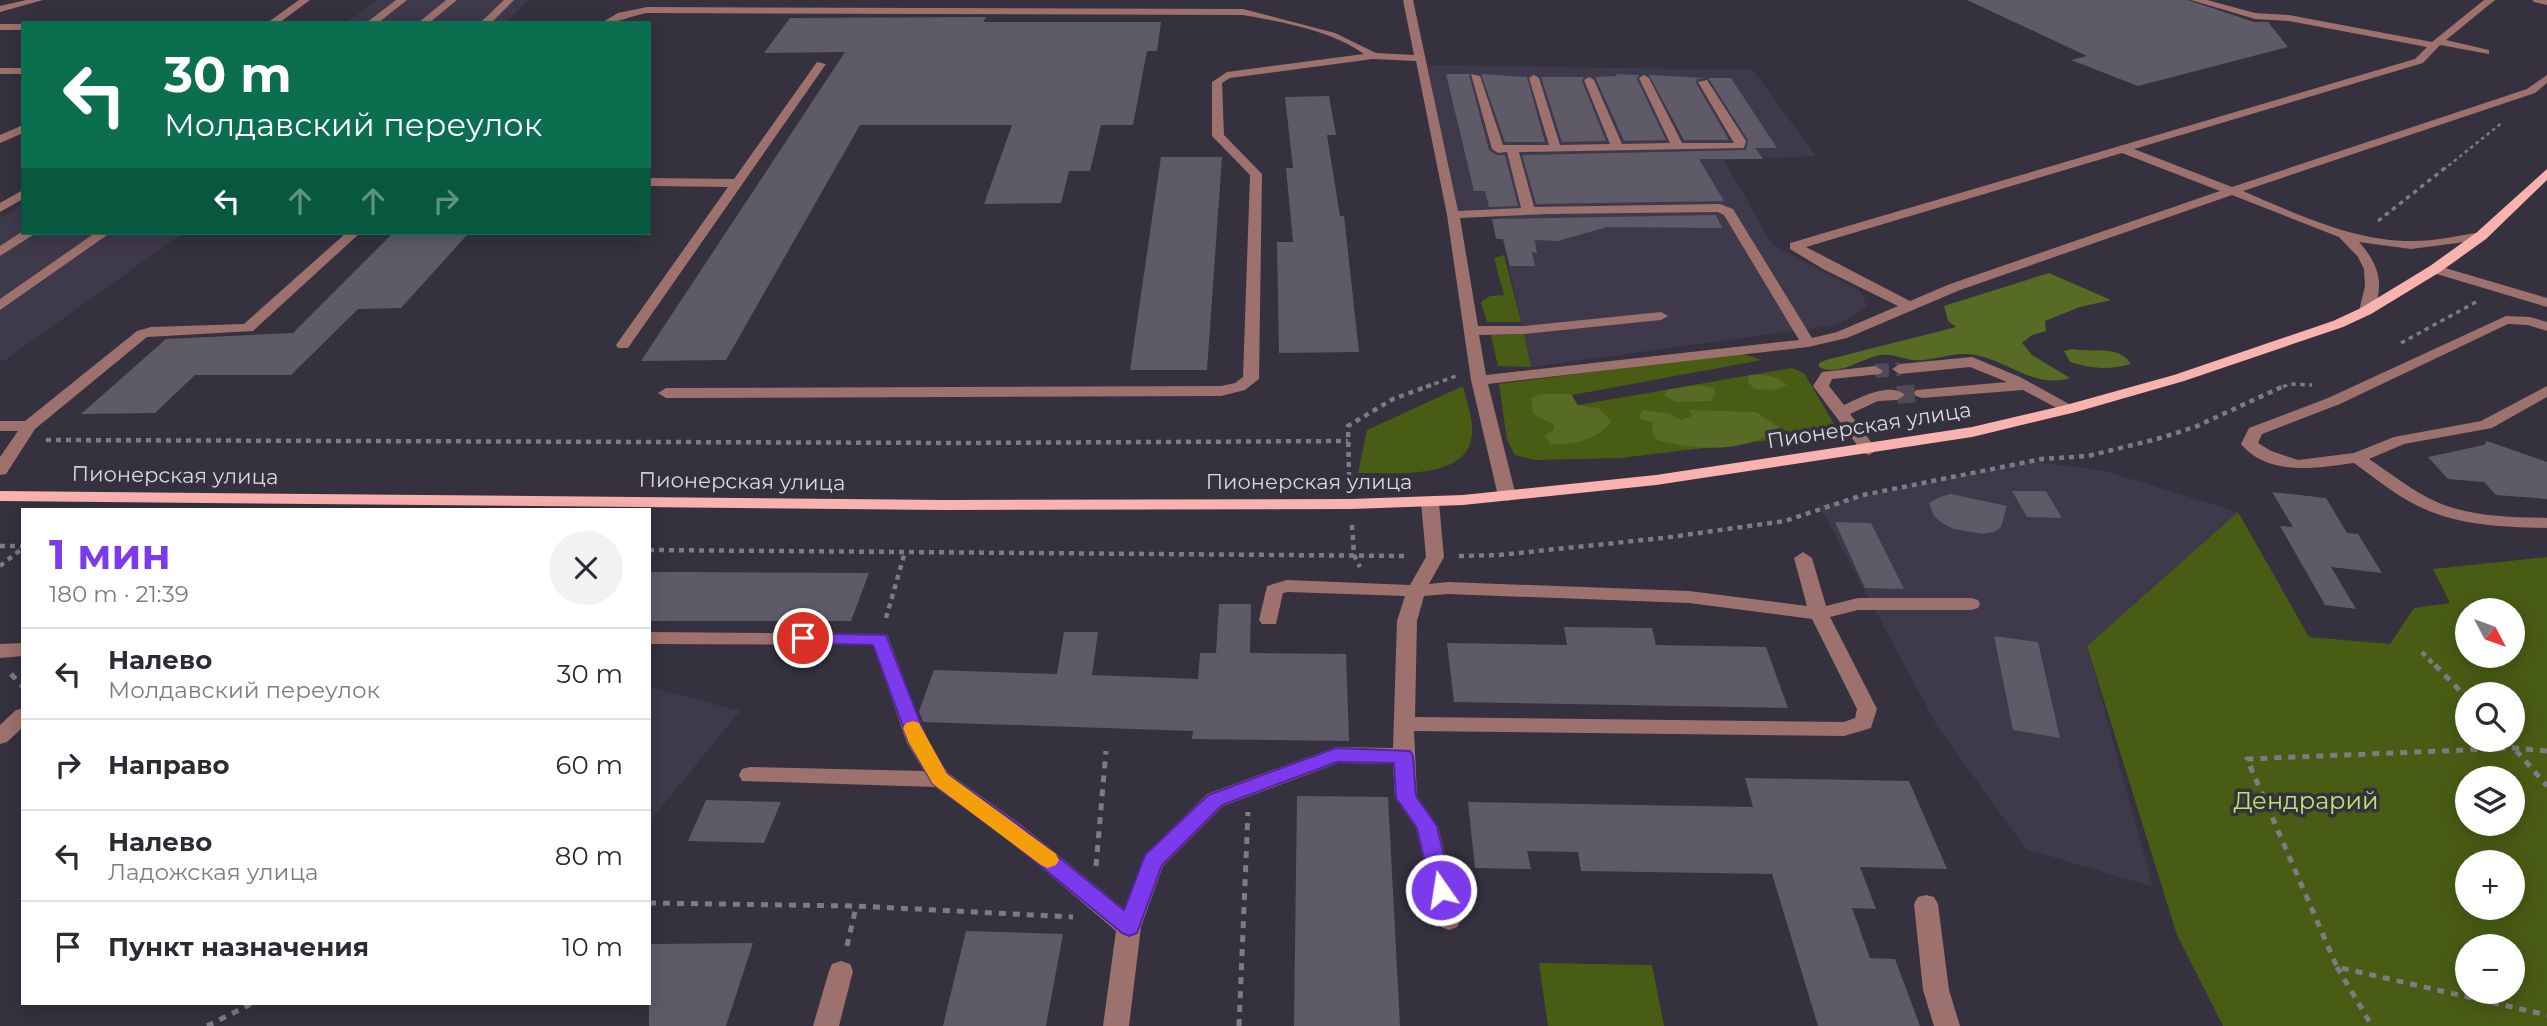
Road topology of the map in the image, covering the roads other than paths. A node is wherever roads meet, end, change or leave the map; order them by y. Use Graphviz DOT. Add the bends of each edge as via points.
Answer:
graph roads {
  1 [pos="27,0"];
  2 [pos="36,0"];
  3 [pos="305,0"];
  4 [pos="316,0"];
  5 [pos="402,0"];
  6 [pos="453,0"];
  7 [pos="509,0"];
  8 [pos="1408,0"];
  9 [pos="2196,0"];
  10 [pos="2490,0"];
  11 [pos="2537,0"];
  12 [pos="2547,2"];
  13 [pos="0,9"];
  14 [pos="275,21"];
  15 [pos="374,21"];
  16 [pos="426,21"];
  17 [pos="487,21"];
  18 [pos="610,21"];
  19 [pos="0,27"];
  20 [pos="21,27"];
  21 [pos="2437,44"];
  22 [pos="2485,52"];
  23 [pos="1373,56"];
  24 [pos="1420,58"];
  25 [pos="821,64"];
  26 [pos="0,71"];
  27 [pos="21,71"];
  28 [pos="1475,76"];
  29 [pos="1534,78"];
  30 [pos="1644,78"];
  31 [pos="2547,78"];
  32 [pos="1589,80"];
  33 [pos="1703,82"];
  34 [pos="21,129"];
  35 [pos="0,140"];
  36 [pos="1555,147"];
  37 [pos="1617,147"];
  38 [pos="1678,147"];
  39 [pos="2121,148"];
  40 [pos="1512,149"];
  41 [pos="2547,173"];
  42 [pos="651,183"];
  43 [pos="736,183"];
  44 [pos="2232,191"];
  45 [pos="21,195"];
  46 [pos="0,208"];
  47 [pos="1529,212"];
  48 [pos="1453,215"];
  49 [pos="26,235"];
  50 [pos="100,235"];
  51 [pos="351,235"];
  52 [pos="2344,236"];
  53 [pos="2481,236"];
  54 [pos="0,252"];
  55 [pos="2435,269"];
  56 [pos="2547,303"];
  57 [pos="1907,305"];
  58 [pos="0,306"];
  59 [pos="2366,311"];
  60 [pos="1661,316"];
  61 [pos="2547,327"];
  62 [pos="1470,331"];
  63 [pos="1808,343"];
  64 [pos="623,345"];
  65 [pos="1900,369"];
  66 [pos="1875,371"];
  67 [pos="1478,375"];
  68 [pos="2026,386"];
  69 [pos="2547,391"];
  70 [pos="666,393"];
  71 [pos="1922,393"];
  72 [pos="1897,395"];
  73 [pos="2070,409"];
  74 [pos="1842,412"];
  75 [pos="0,426"];
  76 [pos="29,426"];
  77 [pos="1869,450"];
  78 [pos="2357,458"];
  79 [pos="0,470"];
  80 [pos="0,496"];
  81 [pos="1507,496"];
  82 [pos="1430,503"];
  83 [pos="2547,523"];
  84 [pos="1803,558"];
  85 [pos="1416,592"];
  86 [pos="1971,604"];
  87 [pos="1819,614"];
  88 [pos="1269,620"];
  89 [pos="651,638"];
  90 [pos="21,649"];
  91 [pos="0,651"];
  92 [pos="21,717"];
  93 [pos="1404,724"];
  94 [pos="0,737"];
  95 [pos="1403,756"];
  96 [pos="750,775"];
  97 [pos="940,779"];
  98 [pos="1926,904"];
  99 [pos="1449,920"];
  100 [pos="1129,927"];
  101 [pos="841,971"];
  102 [pos="826,1026"];
  103 [pos="1116,1026"];
  104 [pos="1947,1026"];
  1 -- 2 [label="street"];
  2 -- 13 [label="street"];
  3 -- 4 [label="street"];
  3 -- 14 [label="street"];
  5 -- 15 [label="street"];
  6 -- 16 [label="street"];
  7 -- 17 [label="street"];
  8 -- 24 [label="street"];
  9 -- 21 [label="street" via="2233,11"];
  10 -- 21 [label="street"];
  11 -- 12 [label="street"];
  18 -- 23 [label="street" via="648,10 1243,12 1336,37"];
  19 -- 20 [label="street"];
  21 -- 22 [label="street"];
  21 -- 39 [label="street" via="2419,61"];
  23 -- 24 [label="street"];
  23 -- 70 [label="street" via="1238,73 1216,82 1218,136 1256,174 1251,379 1240,387 1207,391"];
  24 -- 48 [label="street"];
  25 -- 43 [label="street"];
  26 -- 27 [label="street"];
  28 -- 40 [label="street" via="1495,148"];
  29 -- 36 [label="street"];
  30 -- 38 [label="street"];
  31 -- 44 [label="street" via="2531,91"];
  32 -- 37 [label="street"];
  33 -- 38 [label="street" via="1741,146"];
  34 -- 35 [label="street"];
  36 -- 37 [label="street"];
  36 -- 40 [label="street"];
  37 -- 38 [label="street"];
  39 -- 44 [label="street"];
  39 -- 57 [label="street" via="1795,246"];
  40 -- 47 [label="street"];
  41 -- 53 [label="main road, Пионерская улица"];
  42 -- 43 [label="street"];
  43 -- 64 [label="street"];
  44 -- 52 [label="street"];
  44 -- 57 [label="street"];
  45 -- 46 [label="street"];
  47 -- 48 [label="street"];
  47 -- 63 [label="street" via="1709,207 1729,212"];
  48 -- 62 [label="street"];
  49 -- 54 [label="street"];
  50 -- 58 [label="street"];
  51 -- 76 [label="street" via="248,328 146,332"];
  52 -- 53 [label="street" via="2402,246"];
  52 -- 59 [label="street" via="2371,266 2374,285"];
  53 -- 55 [label="main road, Пионерская улица"];
  55 -- 56 [label="street"];
  55 -- 59 [label="main road, Пионерская улица"];
  57 -- 63 [label="street" via="1842,335"];
  59 -- 73 [label="main road, Пионерская улица" via="2179,378"];
  60 -- 62 [label="street"];
  61 -- 78 [label="street" via="2506,320 2334,401 2255,431 2249,444 2265,455 2297,465"];
  62 -- 67 [label="street"];
  63 -- 67 [label="street"];
  65 -- 68 [label="street" via="1972,362"];
  66 -- 74 [label="street" via="1827,375 1821,386"];
  67 -- 81 [label="street"];
  68 -- 71 [label="street"];
  68 -- 73 [label="street"];
  69 -- 78 [label="street" via="2486,425 2400,440"];
  72 -- 74 [label="street" via="1875,397"];
  73 -- 77 [label="main road, Пионерская улица"];
  74 -- 77 [label="street"];
  75 -- 76 [label="street"];
  76 -- 79 [label="street"];
  77 -- 81 [label="main road, Пионерская улица"];
  78 -- 83 [label="street" via="2443,511 2495,522"];
  80 -- 82 [label="main road, Пионерская улица" via="945,505"];
  81 -- 82 [label="main road, Пионерская улица"];
  82 -- 85 [label="street" via="1434,557"];
  84 -- 87 [label="street"];
  85 -- 87 [label="street" via="1448,588 1689,597"];
  85 -- 88 [label="street" via="1281,587 1274,590"];
  85 -- 93 [label="street" via="1407,621"];
  86 -- 87 [label="street" via="1858,604"];
  87 -- 93 [label="street" via="1867,709 1864,723 1844,729"];
  89 -- 97 [label="street" via="880,639 918,743"];
  90 -- 91 [label="street"];
  92 -- 94 [label="street"];
  93 -- 95 [label="street"];
  95 -- 99 [label="street" via="1406,798 1427,826"];
  95 -- 100 [label="street" via="1336,755 1215,800 1153,861"];
  96 -- 97 [label="street"];
  97 -- 100 [label="street" via="1012,830"];
  98 -- 104 [label="street" via="1936,990"];
  100 -- 103 [label="street"];
  101 -- 102 [label="street"];
}
